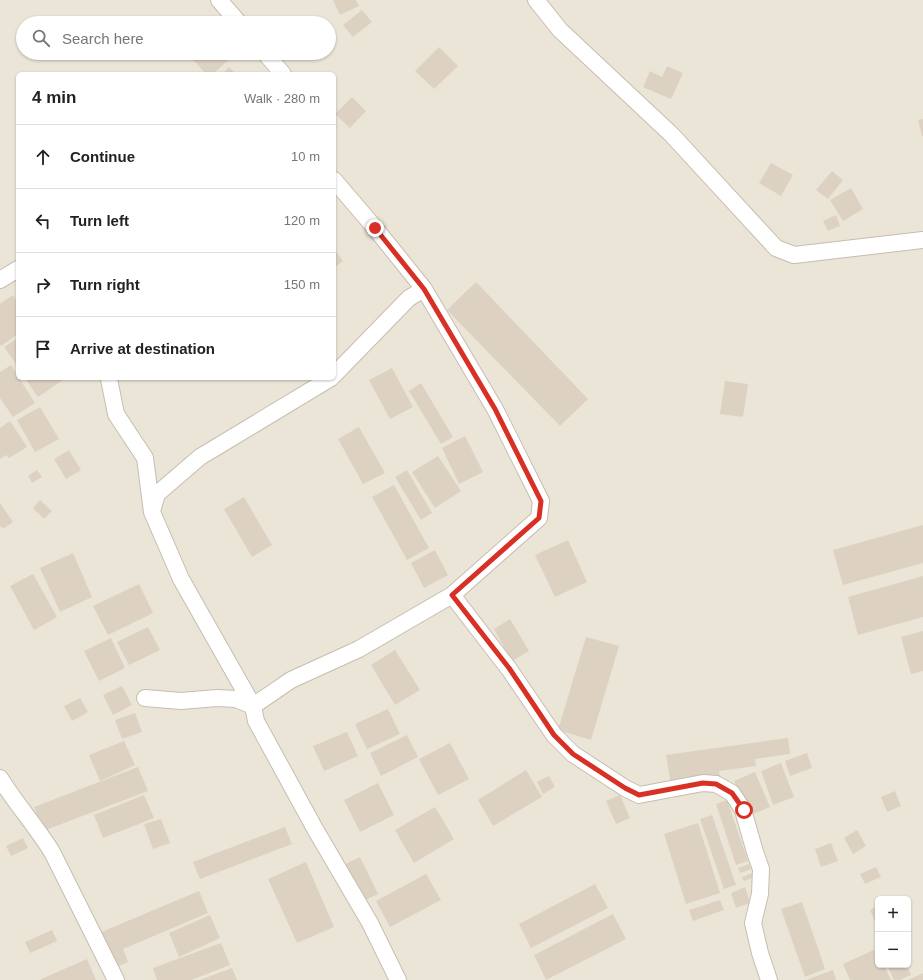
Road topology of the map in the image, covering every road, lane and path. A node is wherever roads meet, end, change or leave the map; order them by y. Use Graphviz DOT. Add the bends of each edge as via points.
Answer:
graph roads {
  1 [pos="219,0"];
  2 [pos="536,0"];
  3 [pos="233,16"];
  4 [pos="336,182"];
  5 [pos="923,240"];
  6 [pos="16,270"];
  7 [pos="0,280"];
  8 [pos="424,289"];
  9 [pos="336,372"];
  10 [pos="109,380"];
  11 [pos="328,380"];
  12 [pos="152,512"];
  13 [pos="452,595"];
  14 [pos="146,698"];
  15 [pos="253,706"];
  16 [pos="0,778"];
  17 [pos="116,980"];
  18 [pos="398,980"];
  19 [pos="769,980"];
  1 -- 3 [label="street"];
  2 -- 5 [label="street" via="560,30 672,135 776,248 794,255"];
  4 -- 8 [label="street"];
  6 -- 7 [label="street"];
  8 -- 9 [label="street" via="409,298"];
  8 -- 13 [label="street" via="495,409 541,501 539,518"];
  10 -- 12 [label="street" via="116,414 144,458"];
  11 -- 12 [label="street" via="200,457 157,494"];
  12 -- 15 [label="street" via="181,578"];
  13 -- 15 [label="street" via="359,649 291,680"];
  13 -- 19 [label="street" via="509,668 554,735 573,754 639,795 703,783 716,784 732,793 744,810 761,868 760,894 753,923"];
  14 -- 15 [label="street" via="181,701 236,699"];
  15 -- 18 [label="street" via="256,721 370,923"];
  16 -- 17 [label="street" via="52,852"];
}
